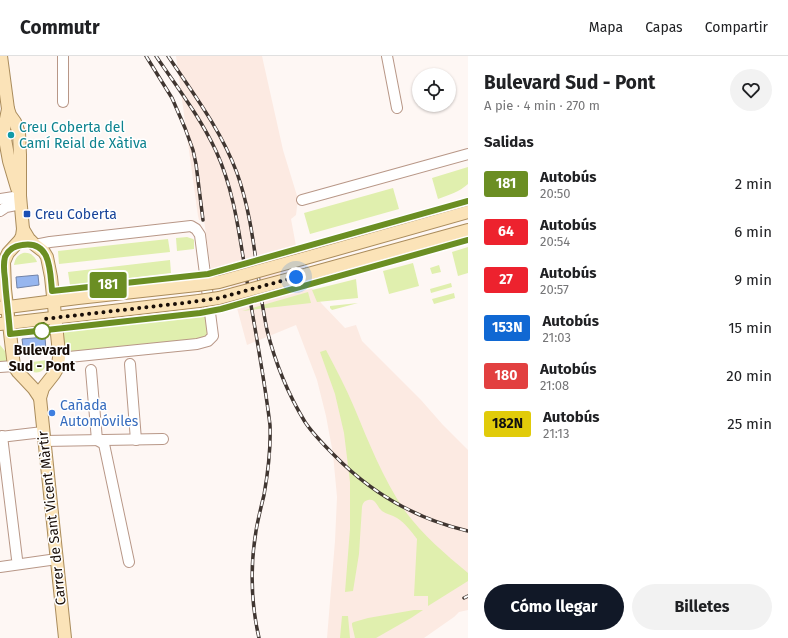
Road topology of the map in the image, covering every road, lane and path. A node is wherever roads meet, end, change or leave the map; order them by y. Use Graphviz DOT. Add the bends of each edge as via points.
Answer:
graph roads {
  1 [pos="1,56"];
  2 [pos="63,56"];
  3 [pos="387,56"];
  4 [pos="1,71"];
  5 [pos="63,102"];
  6 [pos="397,108"];
  7 [pos="9,141"];
  8 [pos="468,154"];
  9 [pos="0,199"];
  10 [pos="20,200"];
  11 [pos="302,200"];
  12 [pos="0,212"];
  13 [pos="468,212"];
  14 [pos="23,229"];
  15 [pos="468,230"];
  16 [pos="35,245"];
  17 [pos="10,250"];
  18 [pos="53,301"];
  19 [pos="4,307"];
  20 [pos="55,317"];
  21 [pos="5,323"];
  22 [pos="58,364"];
  23 [pos="130,364"];
  24 [pos="15,366"];
  25 [pos="0,367"];
  26 [pos="91,370"];
  27 [pos="40,398"];
  28 [pos="1,436"];
  29 [pos="44,436"];
  30 [pos="163,439"];
  31 [pos="97,440"];
  32 [pos="136,440"];
  33 [pos="17,559"];
  34 [pos="57,559"];
  35 [pos="130,562"];
  36 [pos="0,567"];
  37 [pos="65,638"];
  1 -- 4 [label="main road"];
  2 -- 5 [label="street"];
  3 -- 6 [label="street"];
  4 -- 7 [label="main road" via="8,109"];
  7 -- 10 [label="main road" via="14,180"];
  7 -- 10 [label="main road" via="20,155"];
  8 -- 11 [label="street"];
  9 -- 10 [label="street"];
  10 -- 12 [label="street"];
  10 -- 14 [label="main road"];
  13 -- 18 [label="main road, bridge" via="219,282"];
  14 -- 16 [label="main road"];
  14 -- 17 [label="main road" via="20,240"];
  15 -- 20 [label="main road, bridge" via="219,298"];
  16 -- 17 [label="main road" via="23,245"];
  16 -- 18 [label="main road" via="47,257"];
  16 -- 22 [label="street" via="191,226 200,235 213,336 208,341"];
  17 -- 19 [label="main road" via="4,262"];
  18 -- 19 [label="main road"];
  18 -- 20 [label="main road"];
  19 -- 21 [label="main road"];
  20 -- 21 [label="main road"];
  20 -- 22 [label="main road"];
  21 -- 24 [label="main road"];
  22 -- 24 [label="main road" via="45,378 38,380 24,375"];
  22 -- 27 [label="main road" via="54,374 42,388"];
  23 -- 32 [label="street"];
  24 -- 25 [label="street"];
  24 -- 27 [label="main road"];
  26 -- 31 [label="street"];
  27 -- 29 [label="main road, Carrer de Sant Vicent Màrtir"];
  28 -- 29 [label="street"];
  28 -- 33 [label="street"];
  29 -- 31 [label="street"];
  29 -- 34 [label="main road, Carrer de Sant Vicent Màrtir"];
  30 -- 32 [label="street"];
  31 -- 32 [label="street"];
  31 -- 35 [label="street" via="104,444"];
  34 -- 36 [label="street"];
  34 -- 37 [label="main road, Carrer de Sant Vicent Màrtir"];
}
